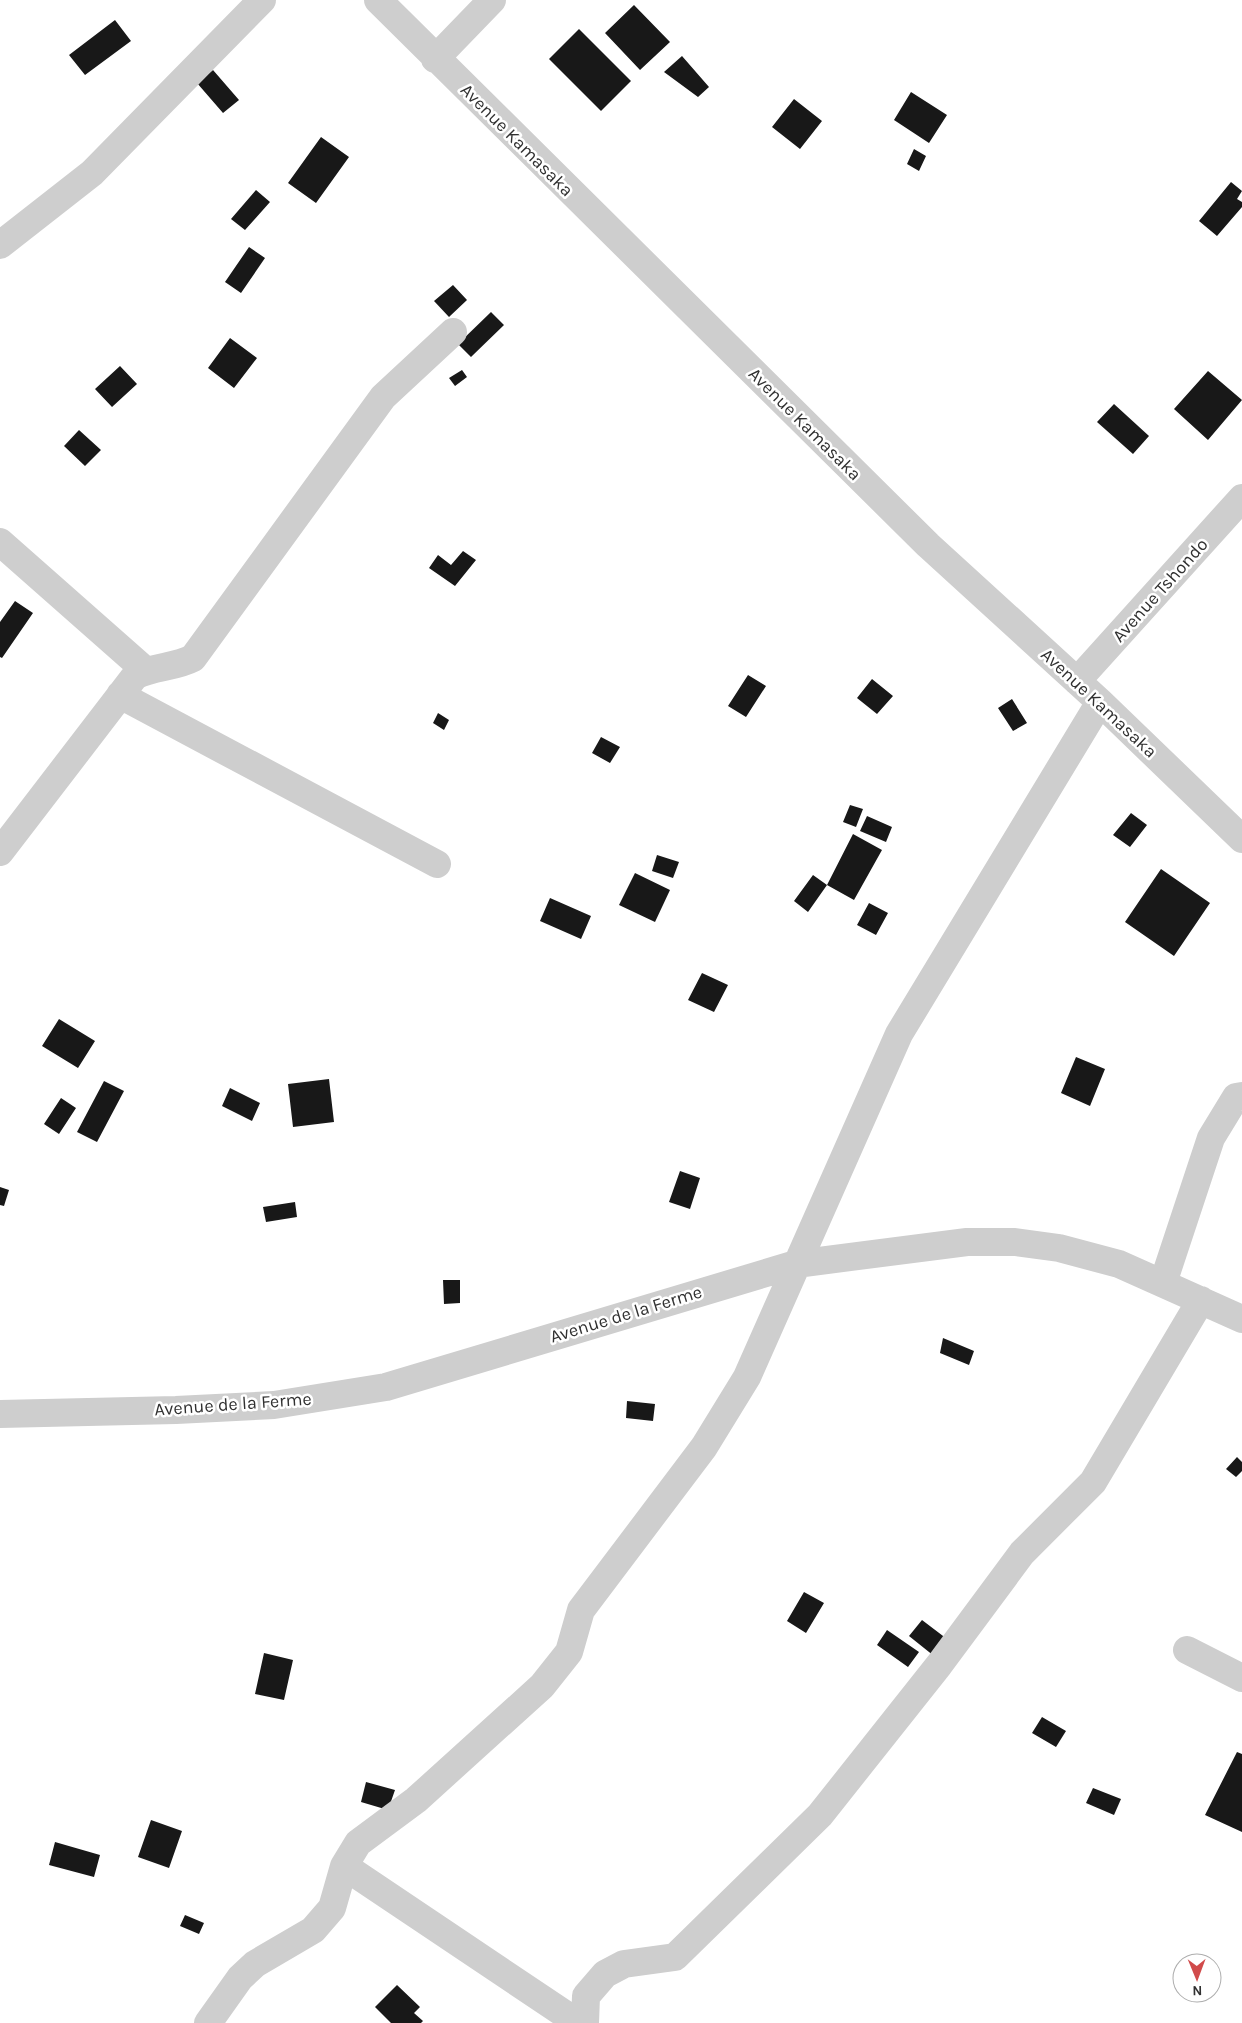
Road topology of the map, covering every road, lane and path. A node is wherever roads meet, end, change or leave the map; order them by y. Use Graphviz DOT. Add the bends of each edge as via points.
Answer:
graph roads {
  1 [pos="262,0"];
  2 [pos="378,0"];
  3 [pos="492,0"];
  4 [pos="435,59"];
  5 [pos="0,245"];
  6 [pos="453,332"];
  7 [pos="1242,498"];
  8 [pos="0,542"];
  9 [pos="145,670"];
  10 [pos="1077,681"];
  11 [pos="120,695"];
  12 [pos="1100,702"];
  13 [pos="1242,839"];
  14 [pos="0,852"];
  15 [pos="437,864"];
  16 [pos="1242,1096"];
  17 [pos="796,1264"];
  18 [pos="1163,1284"];
  19 [pos="1201,1300"];
  20 [pos="1242,1319"];
  21 [pos="0,1414"];
  22 [pos="1187,1650"];
  23 [pos="1242,1678"];
  24 [pos="344,1866"];
  25 [pos="208,2023"];
  26 [pos="578,2023"];
  27 [pos="585,2023"];
  1 -- 5 [label="street" via="92,173"];
  2 -- 4 [label="street, Avenue Kamasaka"];
  3 -- 4 [label="street"];
  4 -- 10 [label="street, Avenue Kamasaka" via="921,538"];
  6 -- 9 [label="street" via="383,397 193,658"];
  7 -- 10 [label="street, Avenue Tshondo"];
  8 -- 9 [label="street"];
  9 -- 11 [label="street" via="135,676"];
  10 -- 12 [label="street, Avenue Kamasaka"];
  11 -- 14 [label="street"];
  11 -- 15 [label="street"];
  12 -- 13 [label="street, Avenue Kamasaka"];
  12 -- 17 [label="street" via="899,1034"];
  16 -- 18 [label="street" via="1236,1097 1211,1138"];
  17 -- 18 [label="street, Avenue de la Ferme" via="967,1242 1015,1242 1060,1248 1119,1264"];
  17 -- 21 [label="street, Avenue de la Ferme" via="386,1387 274,1405"];
  17 -- 24 [label="street" via="747,1377 704,1447 582,1610 569,1652 542,1686 416,1800 358,1843"];
  18 -- 19 [label="street, Avenue de la Ferme"];
  19 -- 20 [label="street, Avenue de la Ferme"];
  19 -- 27 [label="street" via="1093,1482 1022,1553 939,1665 820,1815 675,1957 624,1964 605,1974 586,1996"];
  22 -- 23 [label="street"];
  24 -- 25 [label="street" via="332,1908 313,1930 255,1964 240,1978"];
  24 -- 26 [label="street"];
}
